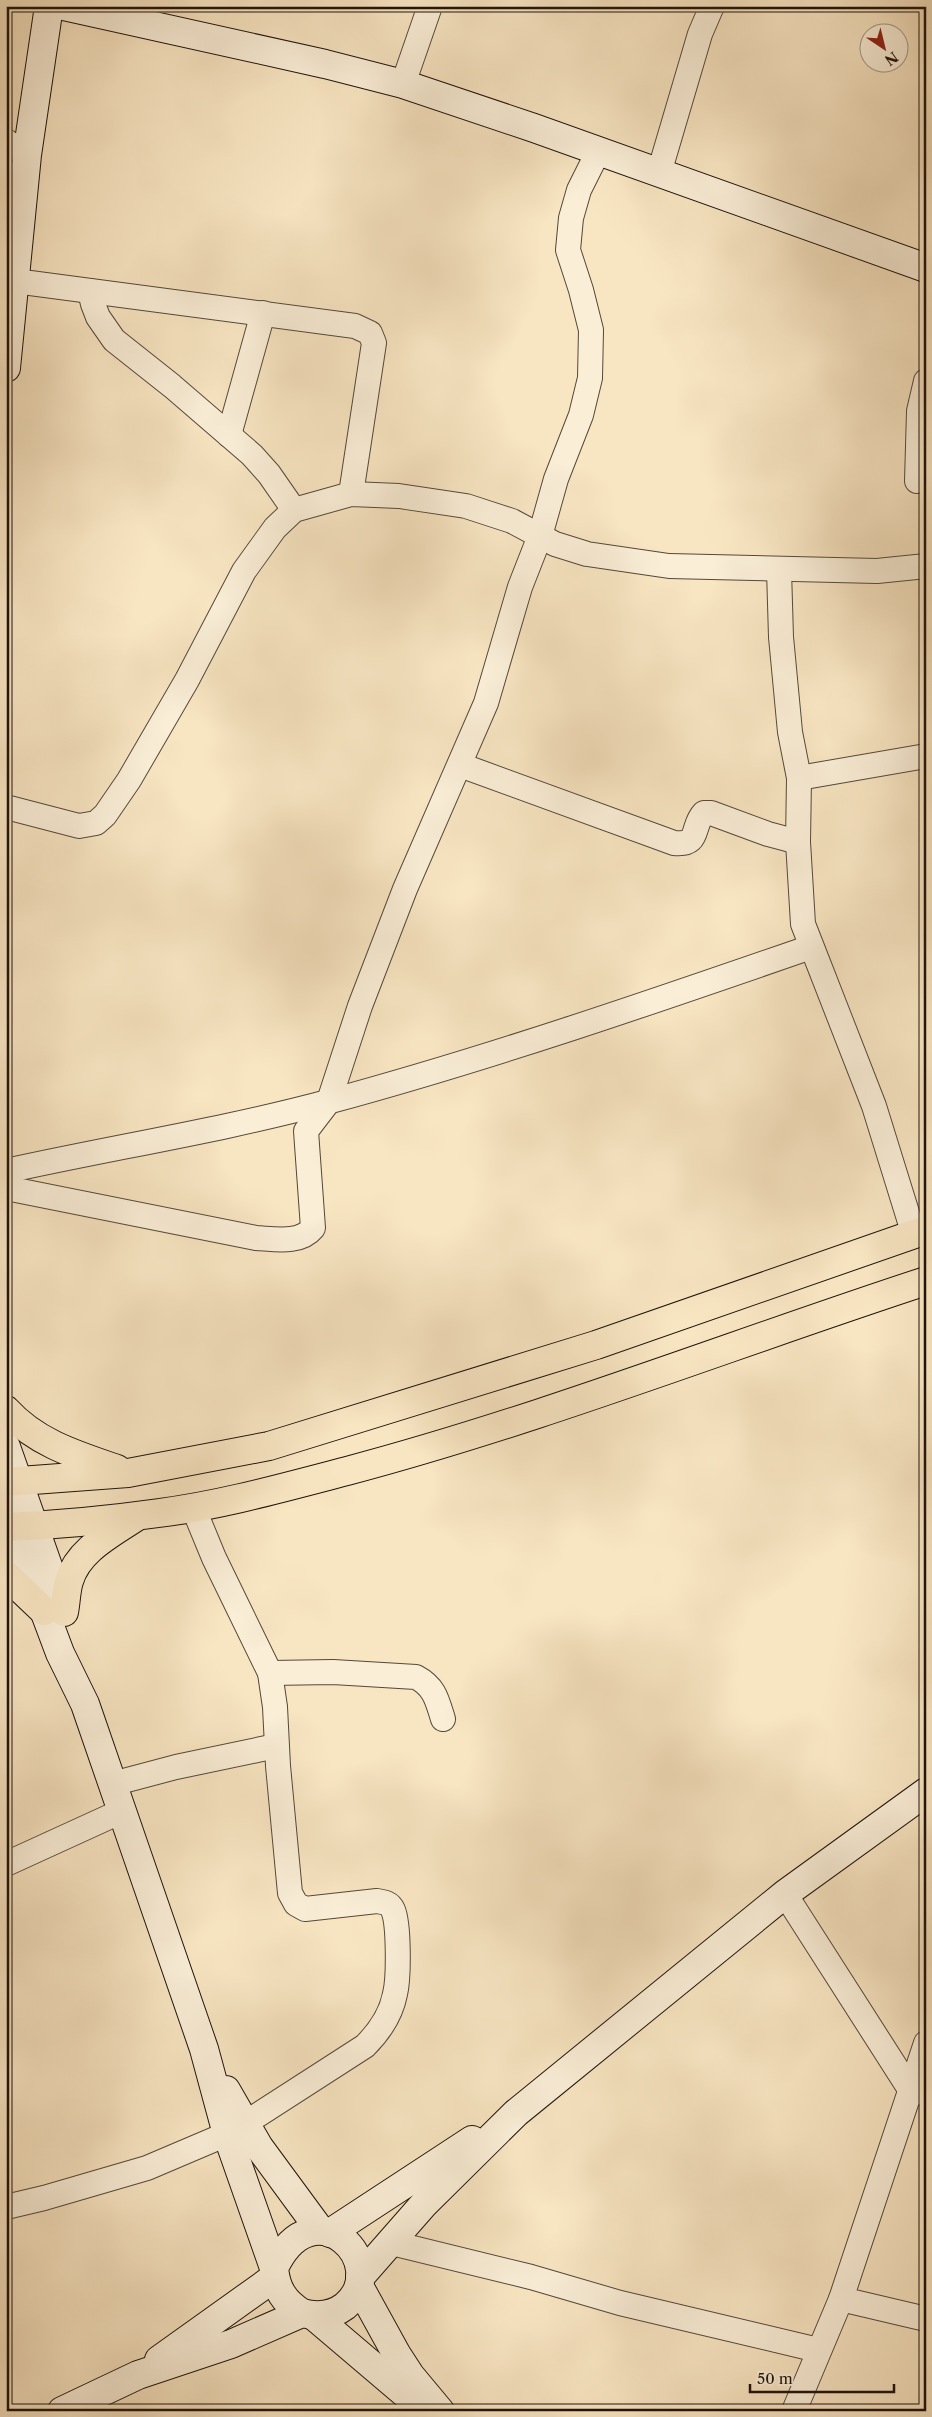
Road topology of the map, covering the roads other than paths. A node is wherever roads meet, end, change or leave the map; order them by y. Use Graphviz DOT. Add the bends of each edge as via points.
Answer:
graph roads {
  1 [pos="49,6"];
  2 [pos="64,6"];
  3 [pos="430,6"];
  4 [pos="712,6"];
  5 [pos="403,84"];
  6 [pos="16,148"];
  7 [pos="598,152"];
  8 [pos="659,173"];
  9 [pos="12,264"];
  10 [pos="926,268"];
  11 [pos="90,291"];
  12 [pos="263,313"];
  13 [pos="6,368"];
  14 [pos="926,381"];
  15 [pos="229,435"];
  16 [pos="917,481"];
  17 [pos="351,494"];
  18 [pos="294,510"];
  19 [pos="540,536"];
  20 [pos="926,566"];
  21 [pos="779,570"];
  22 [pos="926,756"];
  23 [pos="460,765"];
  24 [pos="799,778"];
  25 [pos="6,806"];
  26 [pos="798,842"];
  27 [pos="811,948"];
  28 [pos="329,1102"];
  29 [pos="6,1171"];
  30 [pos="6,1188"];
  31 [pos="920,1233"];
  32 [pos="926,1281"];
  33 [pos="6,1410"];
  34 [pos="6,1447"];
  35 [pos="128,1473"];
  36 [pos="12,1482"];
  37 [pos="193,1508"];
  38 [pos="138,1515"];
  39 [pos="15,1522"];
  40 [pos="6,1575"];
  41 [pos="54,1612"];
  42 [pos="270,1673"];
  43 [pos="443,1719"];
  44 [pos="276,1746"];
  45 [pos="112,1784"];
  46 [pos="926,1792"];
  47 [pos="122,1811"];
  48 [pos="6,1864"];
  49 [pos="785,1894"];
  50 [pos="926,2043"];
  51 [pos="918,2092"];
  52 [pos="516,2113"];
  53 [pos="236,2129"];
  54 [pos="6,2207"];
  55 [pos="325,2231"];
  56 [pos="392,2243"];
  57 [pos="274,2272"];
  58 [pos="360,2282"];
  59 [pos="841,2299"];
  60 [pos="308,2314"];
  61 [pos="926,2319"];
  62 [pos="818,2350"];
  63 [pos="138,2375"];
  64 [pos="62,2411"];
  65 [pos="425,2411"];
  66 [pos="440,2411"];
  67 [pos="794,2411"];
  1 -- 6 [label="street"];
  2 -- 5 [label="street"];
  3 -- 5 [label="street"];
  4 -- 8 [label="street" via="700,34"];
  5 -- 7 [label="street"];
  6 -- 9 [label="street"];
  7 -- 8 [label="street"];
  7 -- 19 [label="street" via="579,190 571,218 568,250 591,330 590,378"];
  8 -- 10 [label="street"];
  9 -- 11 [label="street"];
  9 -- 13 [label="street"];
  11 -- 12 [label="street"];
  11 -- 15 [label="street" via="98,318 114,340"];
  12 -- 15 [label="street"];
  12 -- 17 [label="street" via="355,326 372,337 374,343"];
  14 -- 16 [label="street" via="920,411"];
  15 -- 18 [label="street" via="262,466"];
  17 -- 18 [label="street"];
  17 -- 19 [label="street" via="399,496 466,506 512,521"];
  18 -- 25 [label="street" via="279,523 244,571 187,680 129,780 104,815 89,826 79,826"];
  19 -- 21 [label="street" via="586,554 669,566"];
  19 -- 23 [label="street" via="509,622 486,703"];
  20 -- 21 [label="street" via="877,571"];
  21 -- 24 [label="street" via="781,637 790,732"];
  22 -- 24 [label="street"];
  23 -- 26 [label="street" via="674,843 682,844 695,836 699,818 704,813"];
  23 -- 28 [label="street" via="394,916"];
  24 -- 26 [label="street"];
  26 -- 27 [label="street" via="803,924"];
  27 -- 28 [label="street" via="523,1044"];
  27 -- 31 [label="street" via="838,1010"];
  28 -- 29 [label="street"];
  28 -- 30 [label="street" via="306,1131 314,1225 312,1231 302,1237 282,1240 256,1238"];
  31 -- 35 [label="main road" via="596,1345 269,1446"];
  32 -- 37 [label="main road" via="433,1448"];
  33 -- 35 [label="main road" via="35,1435 63,1451"];
  34 -- 36 [label="street"];
  35 -- 36 [label="main road"];
  36 -- 39 [label="street"];
  37 -- 38 [label="main road"];
  37 -- 42 [label="street"];
  38 -- 39 [label="main road"];
  38 -- 41 [label="main road" via="90,1548 76,1566"];
  39 -- 41 [label="street"];
  40 -- 41 [label="main road"];
  41 -- 45 [label="street" via="60,1653 85,1704"];
  42 -- 43 [label="street" via="333,1672 416,1677 426,1682 435,1694"];
  42 -- 44 [label="street"];
  44 -- 45 [label="street"];
  44 -- 53 [label="street" via="293,1900 304,1909 377,1901 387,1903 398,1927 396,1993 380,2031 365,2046"];
  45 -- 47 [label="street"];
  46 -- 49 [label="street"];
  47 -- 48 [label="street"];
  47 -- 53 [label="street" via="204,2049"];
  49 -- 51 [label="street"];
  49 -- 52 [label="street"];
  50 -- 51 [label="street"];
  51 -- 59 [label="street"];
  52 -- 55 [label="street"];
  52 -- 56 [label="street" via="424,2204"];
  53 -- 54 [label="street" via="147,2168"];
  53 -- 55 [label="street"];
  53 -- 57 [label="street"];
  55 -- 57 [label="street" via="302,2234 289,2242"];
  55 -- 58 [label="street" via="343,2239 353,2250 359,2263"];
  56 -- 58 [label="street"];
  56 -- 62 [label="street" via="620,2303"];
  57 -- 60 [label="street" via="281,2294 289,2305"];
  57 -- 63 [label="street"];
  58 -- 60 [label="street" via="350,2302 339,2310 327,2315"];
  58 -- 66 [label="street" via="397,2355"];
  59 -- 61 [label="street"];
  59 -- 62 [label="street"];
  60 -- 63 [label="street"];
  60 -- 65 [label="street"];
  62 -- 67 [label="street"];
  63 -- 64 [label="street"];
}
